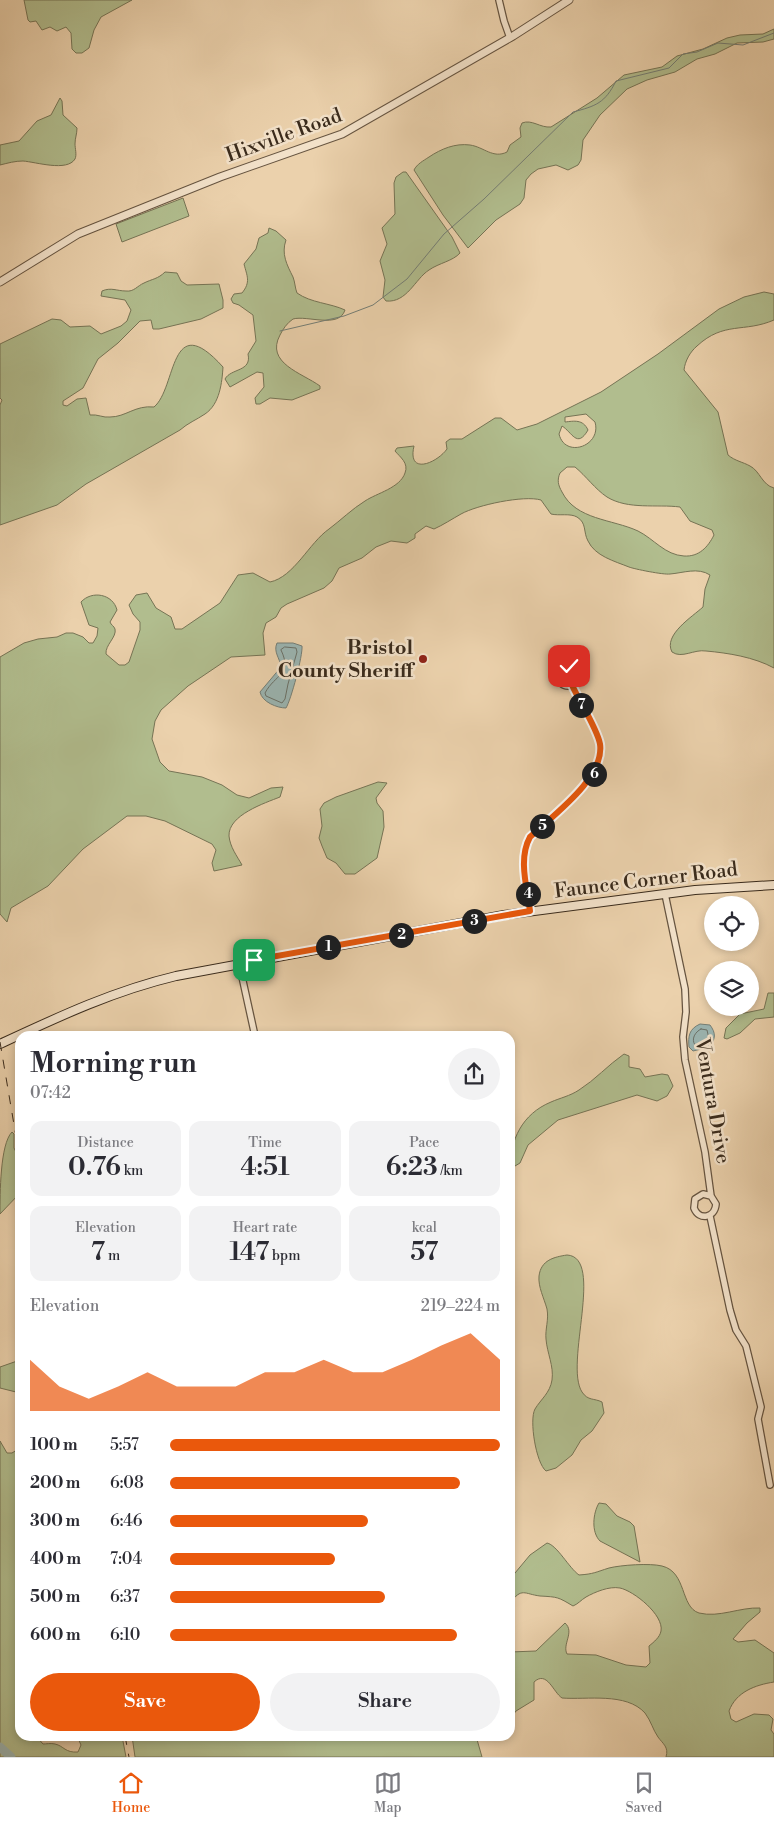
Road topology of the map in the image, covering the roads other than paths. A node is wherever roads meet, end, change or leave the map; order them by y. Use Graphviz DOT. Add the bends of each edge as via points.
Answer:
graph roads {
  1 [pos="499,0"];
  2 [pos="569,0"];
  3 [pos="510,38"];
  4 [pos="0,282"];
  5 [pos="572,685"];
  6 [pos="774,885"];
  7 [pos="665,894"];
  8 [pos="530,911"];
  9 [pos="239,963"];
  10 [pos="29,1031"];
  11 [pos="254,1031"];
  12 [pos="15,1037"];
  13 [pos="0,1044"];
  14 [pos="711,1196"];
  15 [pos="710,1216"];
  16 [pos="770,1485"];
  1 -- 3 [label="street"];
  2 -- 3 [label="street, Hixville Road"];
  3 -- 4 [label="street, Hixville Road" via="342,134 220,177 78,234"];
  5 -- 8 [label="street" via="597,735 599,765 582,788 527,843 524,861"];
  6 -- 7 [label="main road, Faunce Corner Road"];
  7 -- 8 [label="main road, Faunce Corner Road"];
  7 -- 14 [label="street, Ventura Drive" via="685,989 683,1045"];
  8 -- 9 [label="main road, Faunce Corner Road"];
  9 -- 10 [label="main road, Faunce Corner Road" via="113,994"];
  9 -- 11 [label="street"];
  12 -- 13 [label="main road, Faunce Corner Road"];
  14 -- 15 [label="street, Ventura Drive" via="716,1204"];
  14 -- 15 [label="street, Ventura Drive" via="698,1196 694,1206 698,1214"];
  15 -- 16 [label="street, Ventura Drive" via="730,1310 736,1330 746,1346 761,1407 758,1419"];
}
